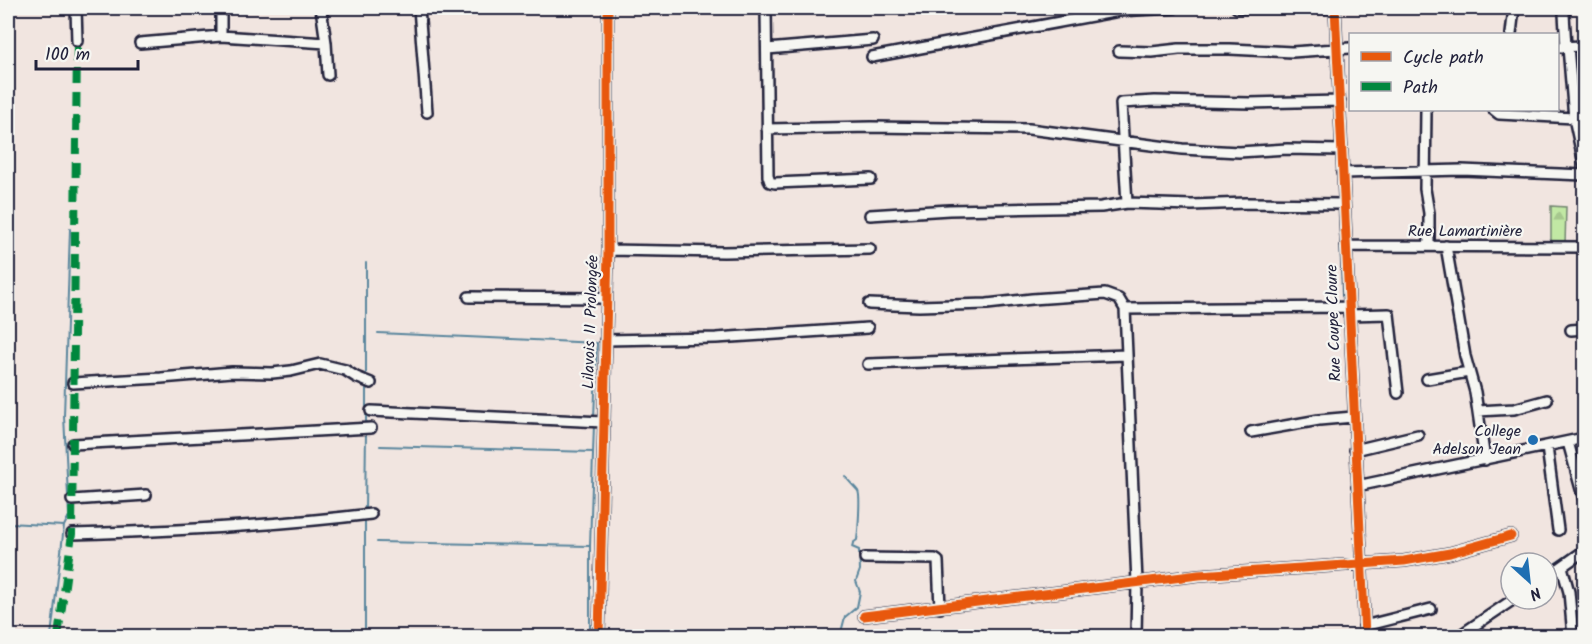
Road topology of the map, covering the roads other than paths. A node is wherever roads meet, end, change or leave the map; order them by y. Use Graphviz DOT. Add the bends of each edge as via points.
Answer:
graph roads {
  1 [pos="76,8"];
  2 [pos="221,8"];
  3 [pos="321,8"];
  4 [pos="419,8"];
  5 [pos="608,8"];
  6 [pos="766,8"];
  7 [pos="1174,8"];
  8 [pos="1237,8"];
  9 [pos="1325,8"];
  10 [pos="1335,8"];
  11 [pos="1514,8"];
  12 [pos="1564,14"];
  13 [pos="1511,33"];
  14 [pos="221,36"];
  15 [pos="873,40"];
  16 [pos="77,41"];
  17 [pos="140,43"];
  18 [pos="326,43"];
  19 [pos="1584,46"];
  20 [pos="1564,47"];
  21 [pos="1349,48"];
  22 [pos="767,49"];
  23 [pos="1338,49"];
  24 [pos="1119,51"];
  25 [pos="872,57"];
  26 [pos="328,75"];
  27 [pos="1340,101"];
  28 [pos="1426,111"];
  29 [pos="1495,111"];
  30 [pos="427,112"];
  31 [pos="1574,118"];
  32 [pos="768,129"];
  33 [pos="1125,142"];
  34 [pos="1341,150"];
  35 [pos="1584,164"];
  36 [pos="1426,171"];
  37 [pos="1342,173"];
  38 [pos="1584,175"];
  39 [pos="871,179"];
  40 [pos="1127,203"];
  41 [pos="1344,204"];
  42 [pos="870,215"];
  43 [pos="1346,246"];
  44 [pos="1429,246"];
  45 [pos="1446,246"];
  46 [pos="1584,248"];
  47 [pos="870,249"];
  48 [pos="608,250"];
  49 [pos="469,297"];
  50 [pos="606,298"];
  51 [pos="869,304"];
  52 [pos="1125,309"];
  53 [pos="1349,311"];
  54 [pos="868,328"];
  55 [pos="1584,328"];
  56 [pos="1571,330"];
  57 [pos="605,340"];
  58 [pos="1127,355"];
  59 [pos="868,364"];
  60 [pos="1469,372"];
  61 [pos="1427,379"];
  62 [pos="73,383"];
  63 [pos="371,383"];
  64 [pos="1398,393"];
  65 [pos="1547,400"];
  66 [pos="371,411"];
  67 [pos="1478,411"];
  68 [pos="1353,417"];
  69 [pos="603,422"];
  70 [pos="371,428"];
  71 [pos="1251,432"];
  72 [pos="1418,435"];
  73 [pos="1584,438"];
  74 [pos="1568,442"];
  75 [pos="73,444"];
  76 [pos="1547,447"];
  77 [pos="1355,450"];
  78 [pos="1485,460"];
  79 [pos="1356,486"];
  80 [pos="146,495"];
  81 [pos="72,500"];
  82 [pos="1584,500"];
  83 [pos="371,514"];
  84 [pos="1558,530"];
  85 [pos="72,534"];
  86 [pos="1511,536"];
  87 [pos="1584,550"];
  88 [pos="865,558"];
  89 [pos="1360,564"];
  90 [pos="1562,567"];
  91 [pos="1559,569"];
  92 [pos="1137,582"];
  93 [pos="940,608"];
  94 [pos="1431,609"];
  95 [pos="1499,609"];
  96 [pos="864,616"];
  97 [pos="1365,631"];
  98 [pos="598,636"];
  99 [pos="1136,636"];
  100 [pos="1459,636"];
  101 [pos="1573,636"];
  1 -- 16 [label="street"];
  2 -- 14 [label="street"];
  3 -- 18 [label="street"];
  4 -- 30 [label="street"];
  5 -- 48 [label="street, Lilavois 11 Prolongée"];
  6 -- 22 [label="street"];
  7 -- 25 [label="street" via="1119,11"];
  8 -- 9 [label="street"];
  10 -- 23 [label="street, Rue Coupe Cloure"];
  11 -- 13 [label="street"];
  12 -- 20 [label="street"];
  14 -- 17 [label="street"];
  14 -- 18 [label="street"];
  15 -- 22 [label="street"];
  18 -- 26 [label="street"];
  19 -- 20 [label="street"];
  20 -- 31 [label="street"];
  21 -- 23 [label="street"];
  22 -- 32 [label="street"];
  23 -- 24 [label="street"];
  23 -- 27 [label="street, Rue Coupe Cloure"];
  27 -- 33 [label="street" via="1121,102"];
  27 -- 34 [label="street, Rue Coupe Cloure"];
  28 -- 36 [label="street"];
  29 -- 31 [label="street"];
  31 -- 35 [label="street"];
  32 -- 33 [label="street" via="1029,129"];
  32 -- 39 [label="street" via="771,183"];
  33 -- 34 [label="street" via="1239,152"];
  33 -- 40 [label="street"];
  34 -- 37 [label="street, Rue Coupe Cloure"];
  36 -- 37 [label="street"];
  36 -- 38 [label="street"];
  36 -- 44 [label="street"];
  37 -- 41 [label="street, Rue Coupe Cloure"];
  40 -- 41 [label="street"];
  40 -- 42 [label="street"];
  41 -- 43 [label="street, Rue Coupe Cloure"];
  43 -- 44 [label="street, Rue Lamartinière"];
  43 -- 53 [label="street, Rue Coupe Cloure"];
  44 -- 45 [label="street, Rue Lamartinière"];
  45 -- 46 [label="street, Rue Lamartinière"];
  45 -- 60 [label="street"];
  47 -- 48 [label="street"];
  48 -- 50 [label="street, Lilavois 11 Prolongée"];
  49 -- 50 [label="street"];
  50 -- 57 [label="street, Lilavois 11 Prolongée"];
  51 -- 52 [label="street" via="987,304 1105,294 1119,299"];
  52 -- 53 [label="street"];
  52 -- 58 [label="street"];
  53 -- 64 [label="street" via="1389,314"];
  53 -- 68 [label="street, Rue Coupe Cloure"];
  54 -- 57 [label="street" via="716,338"];
  55 -- 56 [label="street"];
  57 -- 69 [label="street, Lilavois 11 Prolongée"];
  58 -- 59 [label="street"];
  58 -- 92 [label="street"];
  60 -- 61 [label="street"];
  60 -- 67 [label="street"];
  62 -- 63 [label="street" via="232,372 273,373 320,364 345,370"];
  65 -- 67 [label="street" via="1514,409"];
  66 -- 69 [label="street"];
  67 -- 78 [label="street"];
  68 -- 71 [label="street"];
  68 -- 77 [label="street, Rue Coupe Cloure"];
  69 -- 98 [label="street, Lilavois 11 Prolongée"];
  70 -- 75 [label="street"];
  72 -- 77 [label="street"];
  73 -- 74 [label="street"];
  74 -- 76 [label="street"];
  74 -- 82 [label="street"];
  76 -- 78 [label="street"];
  76 -- 84 [label="street"];
  77 -- 79 [label="street, Rue Coupe Cloure"];
  78 -- 79 [label="street"];
  79 -- 89 [label="street, Rue Coupe Cloure"];
  80 -- 81 [label="street"];
  83 -- 85 [label="street" via="223,527"];
  86 -- 89 [label="street" via="1450,553"];
  87 -- 90 [label="street"];
  88 -- 93 [label="street" via="938,561"];
  89 -- 92 [label="street"];
  89 -- 97 [label="street, Rue Coupe Cloure"];
  90 -- 91 [label="street"];
  90 -- 101 [label="street"];
  92 -- 93 [label="street"];
  92 -- 99 [label="street"];
  93 -- 96 [label="street"];
  94 -- 97 [label="street"];
  95 -- 100 [label="street"];
}
